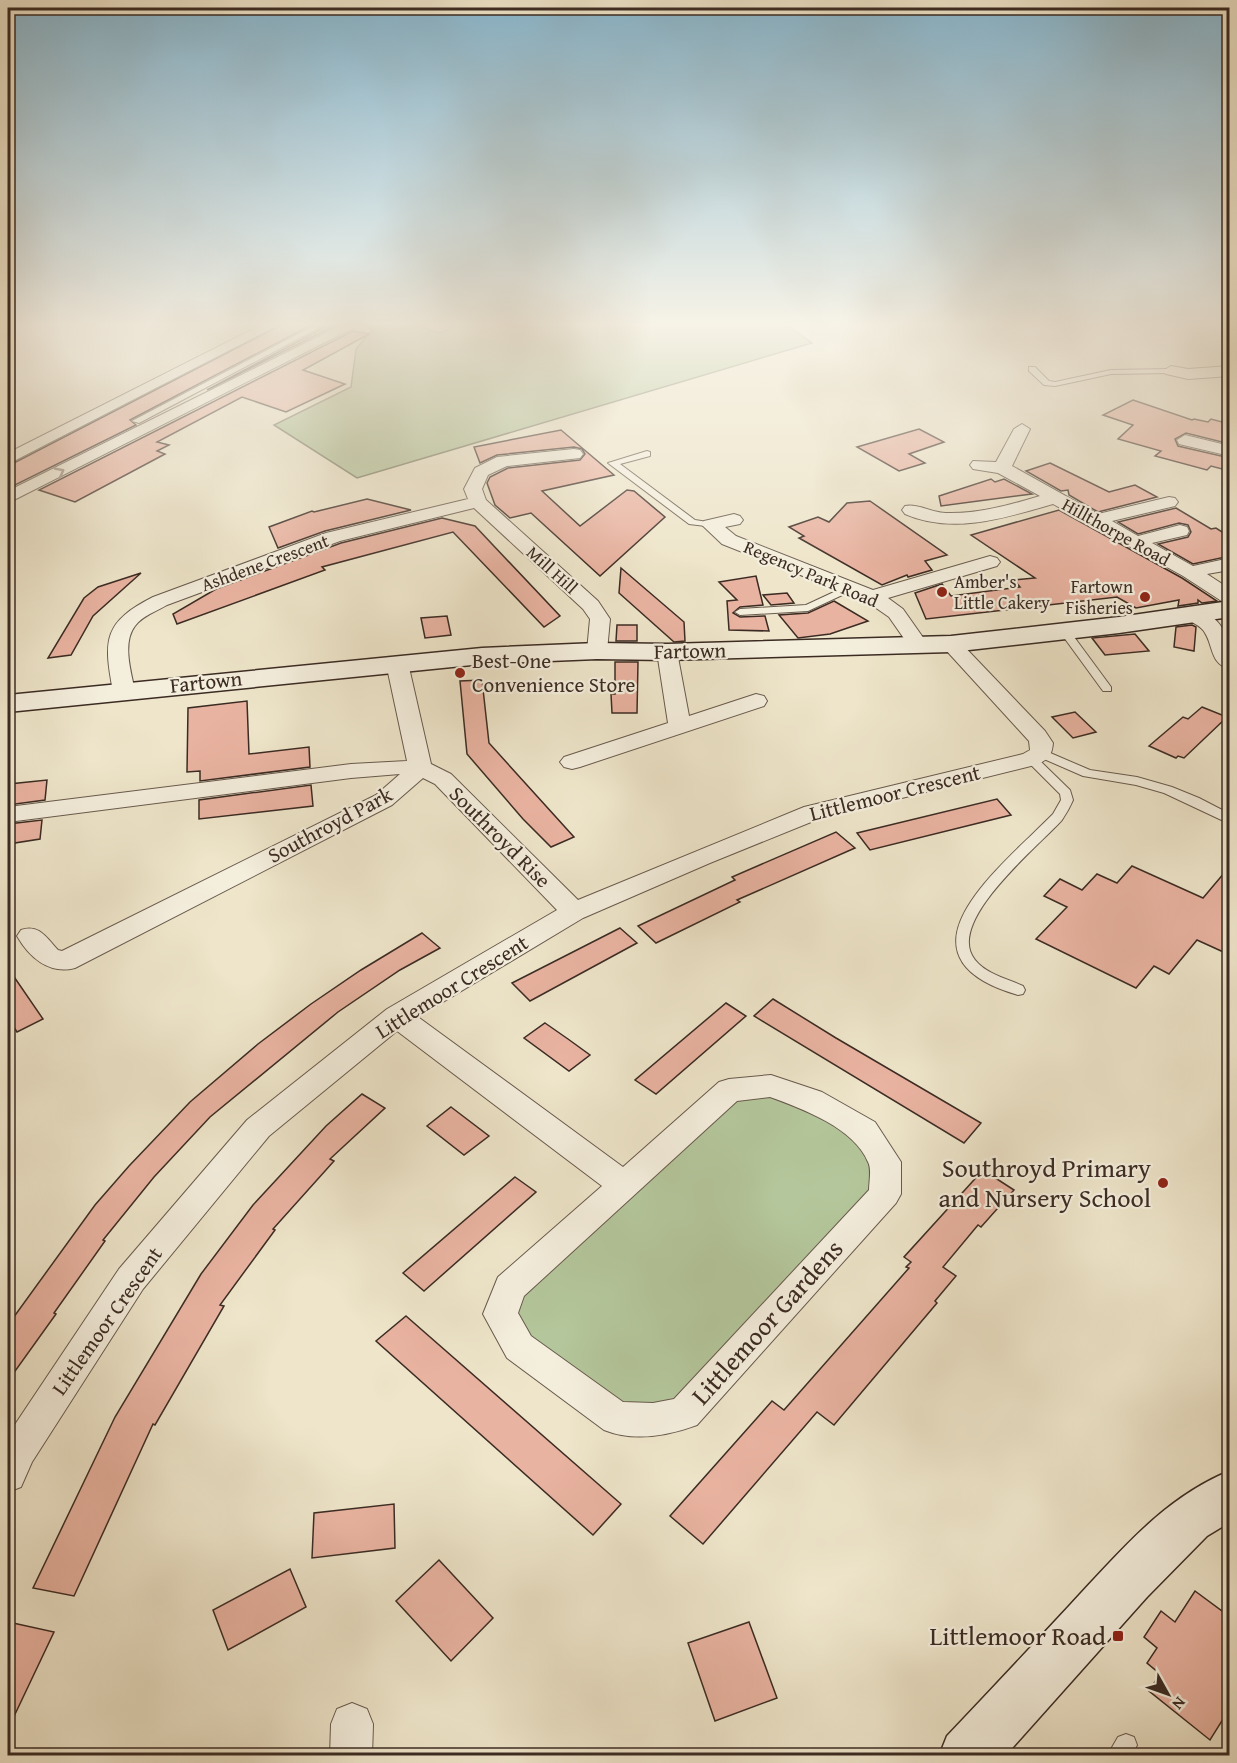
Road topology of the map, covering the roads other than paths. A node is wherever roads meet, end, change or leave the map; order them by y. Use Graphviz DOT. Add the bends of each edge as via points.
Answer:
graph roads {
  1 [pos="113,405"];
  2 [pos="168,405"];
  3 [pos="192,405"];
  4 [pos="136,422"];
  5 [pos="1022,429"];
  6 [pos="1185,440"];
  7 [pos="1230,451"];
  8 [pos="574,454"];
  9 [pos="647,454"];
  10 [pos="8,459"];
  11 [pos="979,465"];
  12 [pos="1002,468"];
  13 [pos="8,498"];
  14 [pos="1054,498"];
  15 [pos="478,502"];
  16 [pos="1169,502"];
  17 [pos="911,510"];
  18 [pos="734,520"];
  19 [pos="1096,520"];
  20 [pos="711,525"];
  21 [pos="1180,531"];
  22 [pos="1135,542"];
  23 [pos="990,562"];
  24 [pos="1230,564"];
  25 [pos="1190,572"];
  26 [pos="849,588"];
  27 [pos="873,597"];
  28 [pos="1230,598"];
  29 [pos="1230,609"];
  30 [pos="740,612"];
  31 [pos="1194,615"];
  32 [pos="1065,632"];
  33 [pos="951,644"];
  34 [pos="919,646"];
  35 [pos="597,651"];
  36 [pos="667,652"];
  37 [pos="397,663"];
  38 [pos="1230,663"];
  39 [pos="1107,689"];
  40 [pos="124,691"];
  41 [pos="756,701"];
  42 [pos="8,704"];
  43 [pos="680,726"];
  44 [pos="1036,756"];
  45 [pos="572,762"];
  46 [pos="420,768"];
  47 [pos="8,814"];
  48 [pos="1230,820"];
  49 [pos="574,912"];
  50 [pos="30,936"];
  51 [pos="1018,990"];
  52 [pos="397,1016"];
  53 [pos="624,1185"];
  54 [pos="8,1474"];
  55 [pos="1230,1494"];
  56 [pos="980,1751"];
  1 -- 10 [label="street"];
  2 -- 4 [label="lane"];
  13 -- 3 [label="street, one-way"];
  5 -- 12 [label="street"];
  6 -- 7 [label="street"];
  8 -- 15 [label="street" via="554,459 503,461 481,472 474,489"];
  9 -- 20 [label="lane" via="613,463 692,522"];
  11 -- 12 [label="street, Hillthorpe Road"];
  12 -- 14 [label="street, Hillthorpe Road"];
  14 -- 17 [label="street" via="957,518 932,518"];
  14 -- 19 [label="street, Hillthorpe Road"];
  15 -- 35 [label="street, Mill Hill" via="591,605 600,619"];
  15 -- 40 [label="street, Ashdene Crescent" via="333,537 160,601 124,625 118,645"];
  16 -- 19 [label="street"];
  18 -- 20 [label="street, Regency Park Road"];
  19 -- 22 [label="street, Hillthorpe Road"];
  20 -- 26 [label="street, Regency Park Road" via="729,540"];
  21 -- 22 [label="street"];
  22 -- 25 [label="street, Hillthorpe Road"];
  23 -- 27 [label="street"];
  24 -- 25 [label="street"];
  25 -- 28 [label="street, Hillthorpe Road"];
  26 -- 27 [label="street, Regency Park Road"];
  26 -- 30 [label="lane" via="808,608"];
  27 -- 34 [label="street, Regency Park Road" via="896,613"];
  29 -- 31 [label="street, Fartown"];
  31 -- 32 [label="street, Fartown"];
  31 -- 38 [label="street" via="1212,627"];
  32 -- 33 [label="street, Fartown"];
  32 -- 39 [label="lane"];
  33 -- 34 [label="street, Fartown"];
  33 -- 44 [label="street" via="1042,743"];
  34 -- 36 [label="street, Fartown"];
  35 -- 36 [label="street, Fartown"];
  35 -- 37 [label="street, Fartown"];
  36 -- 43 [label="street"];
  37 -- 40 [label="street, Fartown"];
  37 -- 46 [label="street"];
  40 -- 42 [label="street, Fartown"];
  41 -- 43 [label="street"];
  43 -- 45 [label="street"];
  44 -- 48 [label="lane" via="1168,790"];
  44 -- 49 [label="street, Littlemoor Crescent" via="813,812"];
  44 -- 51 [label="lane" via="1066,793 1067,800 1058,816 979,898 962,934 970,964"];
  46 -- 47 [label="street, Southroyd Park" via="351,771"];
  46 -- 49 [label="street, Southroyd Rise" via="443,779"];
  46 -- 50 [label="street, Southroyd Park" via="384,800 65,961 49,957"];
  49 -- 52 [label="street, Littlemoor Crescent"];
  52 -- 53 [label="street"];
  52 -- 54 [label="street, Littlemoor Crescent" via="258,1128 131,1279 19,1450"];
  53 -- 53 [label="street, Littlemoor Gardens" via="729,1090 771,1086 811,1100 864,1130 885,1161 885,1194 684,1413 653,1420 617,1418 519,1347 500,1314 510,1287"];
  55 -- 56 [label="street" via="1190,1519 1129,1579"];
}
